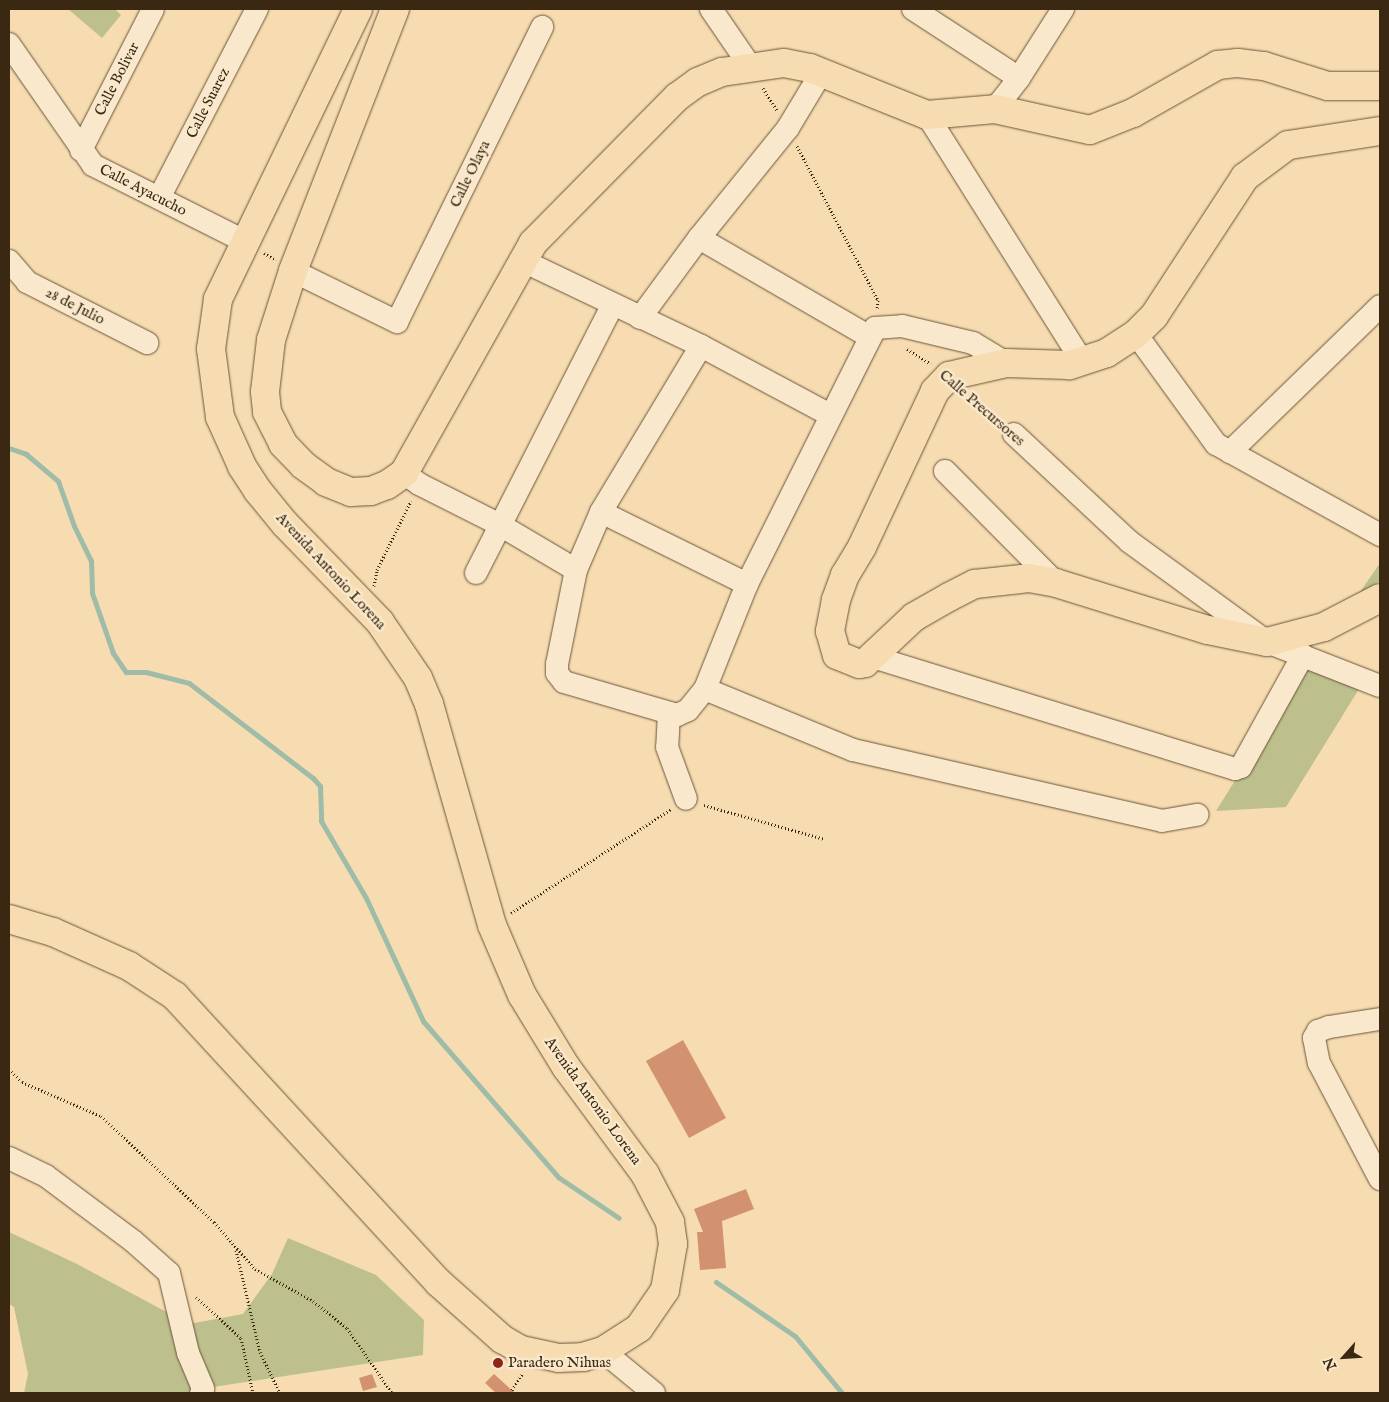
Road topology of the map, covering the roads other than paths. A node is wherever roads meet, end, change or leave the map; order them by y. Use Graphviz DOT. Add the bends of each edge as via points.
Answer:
graph roads {
  1 [pos="153,9"];
  2 [pos="257,9"];
  3 [pos="358,9"];
  4 [pos="395,9"];
  5 [pos="711,9"];
  6 [pos="913,9"];
  7 [pos="1063,9"];
  8 [pos="542,27"];
  9 [pos="9,44"];
  10 [pos="750,66"];
  11 [pos="821,73"];
  12 [pos="1019,78"];
  13 [pos="1380,86"];
  14 [pos="995,110"];
  15 [pos="927,115"];
  16 [pos="1380,130"];
  17 [pos="81,150"];
  18 [pos="158,198"];
  19 [pos="699,238"];
  20 [pos="244,241"];
  21 [pos="520,260"];
  22 [pos="9,261"];
  23 [pos="293,271"];
  24 [pos="612,306"];
  25 [pos="1380,306"];
  26 [pos="640,318"];
  27 [pos="872,332"];
  28 [pos="1136,334"];
  29 [pos="147,344"];
  30 [pos="701,346"];
  31 [pos="1006,363"];
  32 [pos="1083,363"];
  33 [pos="830,415"];
  34 [pos="1014,434"];
  35 [pos="1230,452"];
  36 [pos="945,471"];
  37 [pos="412,478"];
  38 [pos="601,512"];
  39 [pos="500,525"];
  40 [pos="1380,535"];
  41 [pos="576,570"];
  42 [pos="476,573"];
  43 [pos="1056,583"];
  44 [pos="747,584"];
  45 [pos="1380,598"];
  46 [pos="1267,642"];
  47 [pos="1303,655"];
  48 [pos="873,657"];
  49 [pos="1380,686"];
  50 [pos="705,689"];
  51 [pos="669,713"];
  52 [pos="686,799"];
  53 [pos="1197,815"];
  54 [pos="9,919"];
  55 [pos="1380,1019"];
  56 [pos="9,1158"];
  57 [pos="1380,1179"];
  58 [pos="603,1351"];
  59 [pos="201,1393"];
  60 [pos="654,1393"];
  1 -- 17 [label="street, Calle Bolivar"];
  2 -- 18 [label="street, Calle Suarez"];
  3 -- 20 [label="main road, Avenida Antonio Lorena"];
  4 -- 23 [label="main road"];
  5 -- 10 [label="street"];
  6 -- 12 [label="street"];
  7 -- 12 [label="street"];
  8 -- 23 [label="street, Calle Olaya" via="397,322"];
  9 -- 17 [label="street, Calle Ayacucho"];
  10 -- 11 [label="main road" via="784,63"];
  10 -- 21 [label="main road" via="698,82 677,97"];
  11 -- 15 [label="main road"];
  11 -- 19 [label="street" via="788,128"];
  12 -- 14 [label="street"];
  13 -- 14 [label="main road" via="1328,86 1264,66 1238,63 1218,65 1133,113 1090,130"];
  14 -- 15 [label="main road"];
  15 -- 32 [label="street"];
  16 -- 28 [label="main road" via="1288,145 1245,177 1168,297"];
  17 -- 18 [label="street, Calle Ayacucho" via="93,164"];
  18 -- 20 [label="street, Calle Ayacucho"];
  19 -- 26 [label="street"];
  19 -- 27 [label="street"];
  20 -- 58 [label="main road, Avenida Antonio Lorena" via="226,277 212,322 211,349 220,417 242,466 258,491 369,610 400,648 418,678 429,704 492,925 522,995 547,1038 645,1174 670,1222 674,1244 666,1290 639,1328"];
  21 -- 24 [label="street"];
  21 -- 37 [label="main road"];
  22 -- 29 [label="street, 28 de Julio" via="27,282"];
  23 -- 37 [label="main road" via="271,340 264,392 273,427 282,444 326,482 351,492 371,491"];
  24 -- 26 [label="street"];
  24 -- 39 [label="street"];
  25 -- 35 [label="street"];
  26 -- 30 [label="street"];
  27 -- 31 [label="street" via="902,326 973,343"];
  27 -- 33 [label="street"];
  28 -- 32 [label="main road" via="1107,353"];
  28 -- 35 [label="street" via="1202,427 1216,444"];
  30 -- 33 [label="street"];
  30 -- 38 [label="street"];
  31 -- 32 [label="main road"];
  31 -- 48 [label="main road" via="949,376 935,391 836,600 830,631 837,655 858,664"];
  33 -- 44 [label="street"];
  34 -- 46 [label="street, Calle Precursores" via="1130,542"];
  35 -- 40 [label="street"];
  36 -- 43 [label="street"];
  37 -- 39 [label="street"];
  38 -- 41 [label="street"];
  38 -- 44 [label="street"];
  39 -- 41 [label="street"];
  39 -- 42 [label="street"];
  41 -- 51 [label="street" via="557,673 564,682"];
  43 -- 46 [label="main road" via="1208,630"];
  43 -- 48 [label="main road" via="1029,578 975,584 914,616"];
  44 -- 50 [label="street"];
  45 -- 46 [label="main road" via="1324,627"];
  46 -- 47 [label="street, Calle Precursores"];
  47 -- 48 [label="street" via="1241,767 1236,770"];
  47 -- 49 [label="street, Calle Precursores"];
  50 -- 51 [label="street" via="688,710 677,715"];
  50 -- 53 [label="street" via="853,750 1162,821"];
  51 -- 52 [label="street" via="667,747"];
  54 -- 58 [label="main road, Avenida Antonio Lorena" via="54,932 130,966 175,996 438,1282 502,1339 521,1350 558,1358 583,1357"];
  55 -- 57 [label="street" via="1329,1027 1318,1031 1314,1038 1319,1064"];
  56 -- 59 [label="street" via="46,1176 133,1241 169,1273 188,1353 203,1389"];
  58 -- 60 [label="street"];
}
